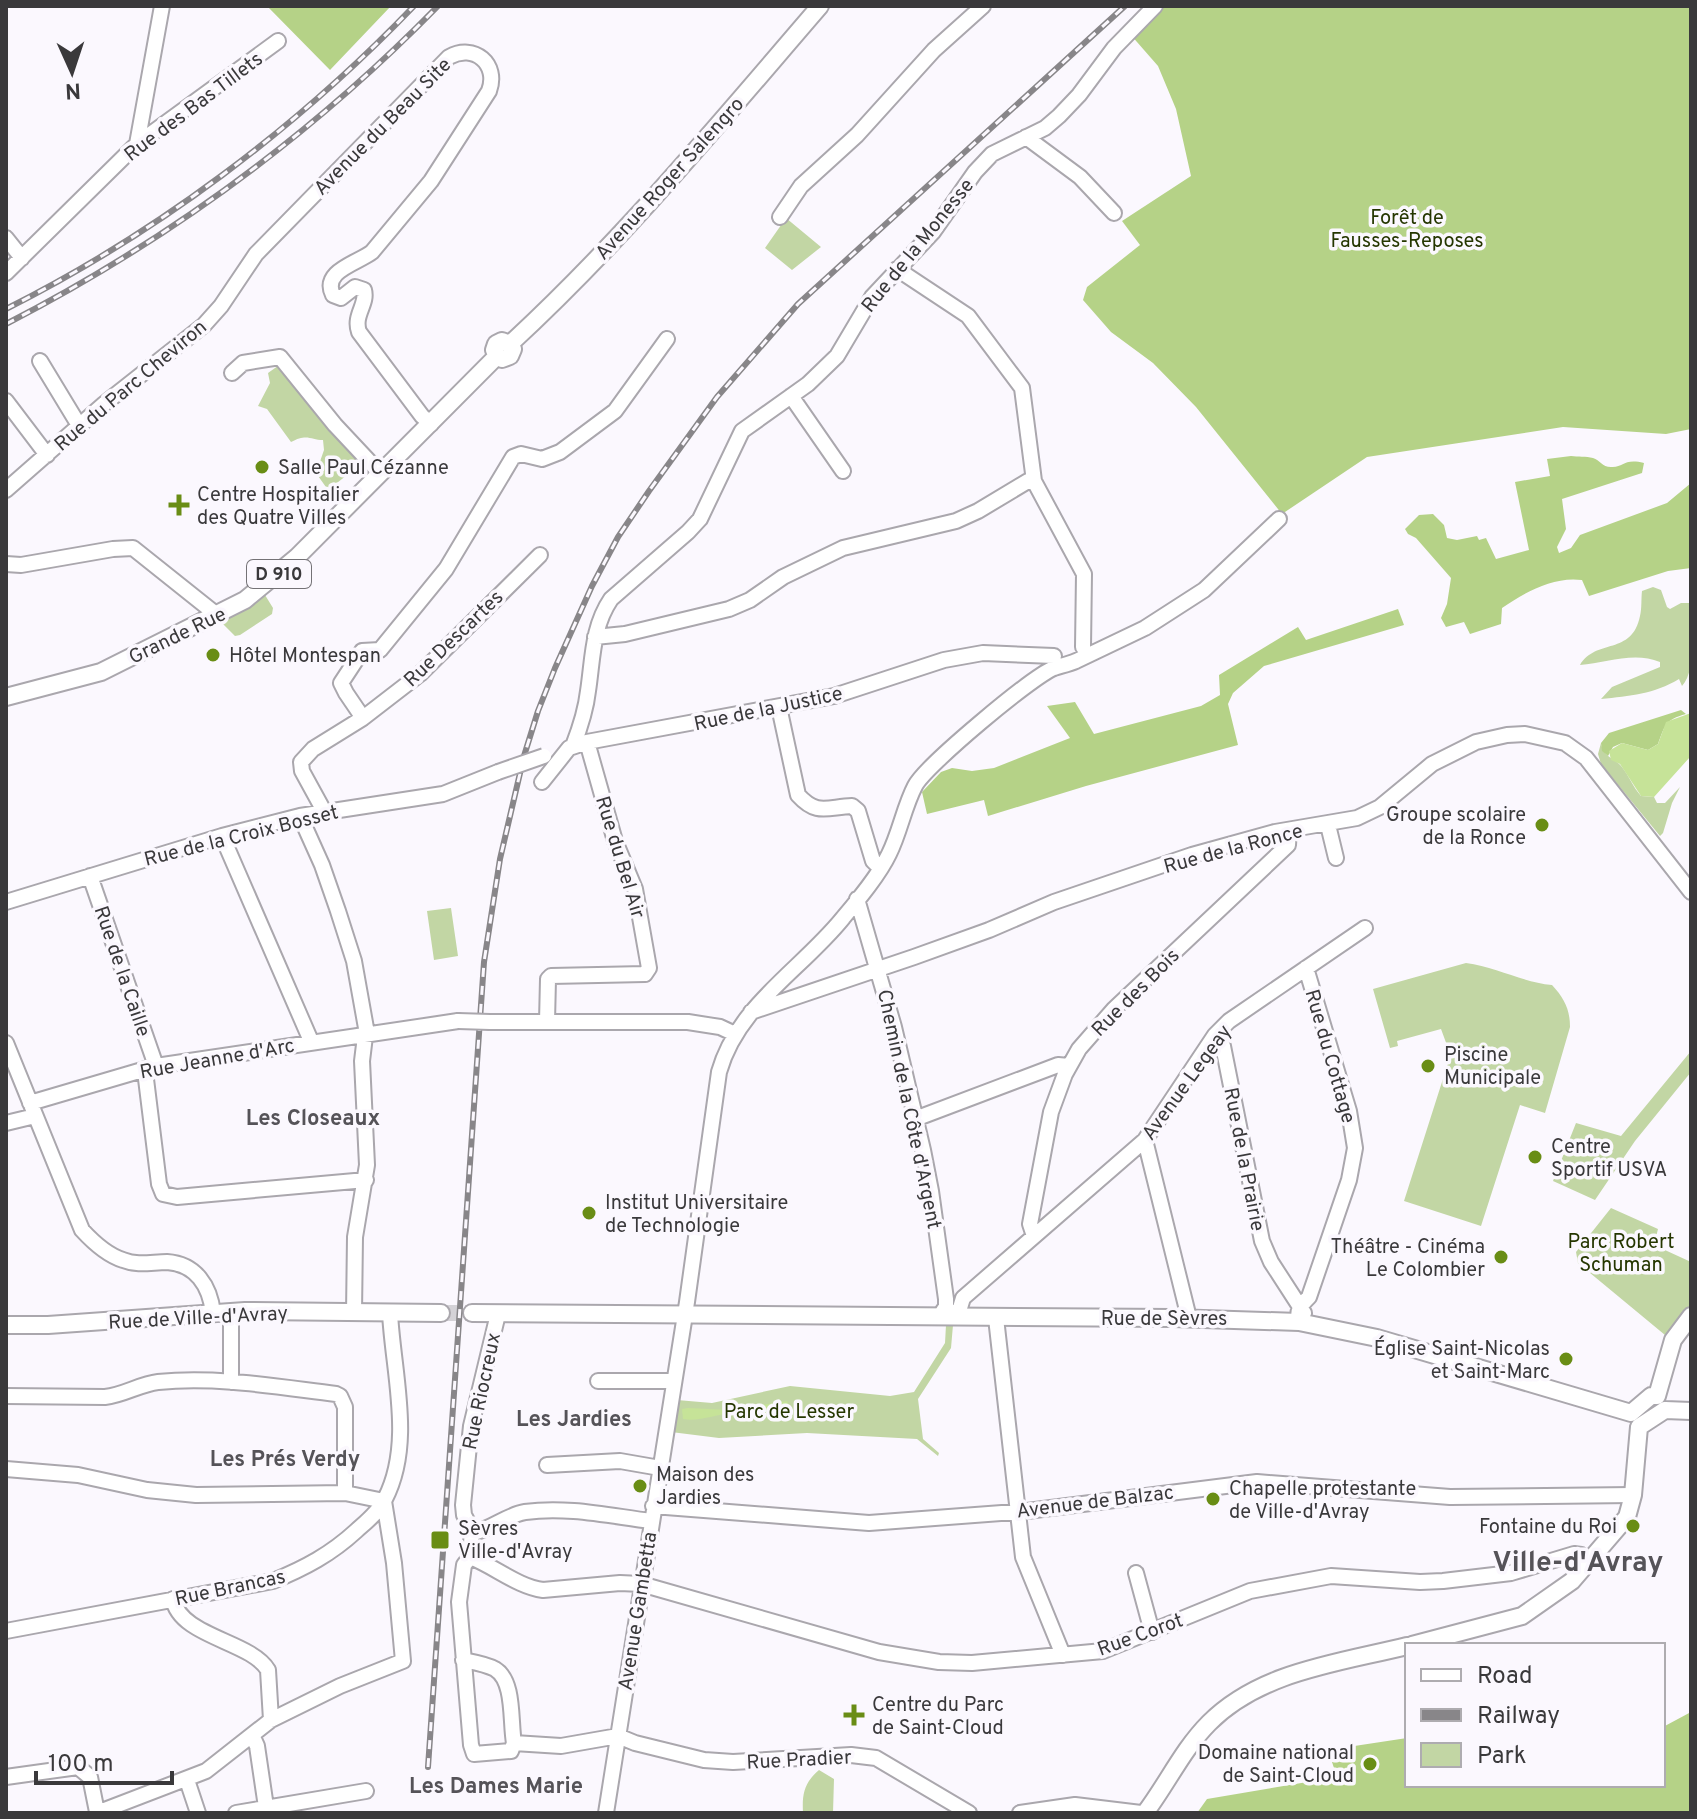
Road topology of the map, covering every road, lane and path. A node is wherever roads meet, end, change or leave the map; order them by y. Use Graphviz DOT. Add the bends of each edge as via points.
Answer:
graph roads {
  1 [pos="162,6"];
  2 [pos="820,6"];
  3 [pos="983,6"];
  4 [pos="1155,6"];
  5 [pos="278,41"];
  6 [pos="1026,137"];
  7 [pos="137,144"];
  8 [pos="308,200"];
  9 [pos="1114,213"];
  10 [pos="780,217"];
  11 [pos="6,238"];
  12 [pos="22,258"];
  13 [pos="897,269"];
  14 [pos="6,273"];
  15 [pos="667,339"];
  16 [pos="495,358"];
  17 [pos="40,361"];
  18 [pos="232,373"];
  19 [pos="791,396"];
  20 [pos="6,401"];
  21 [pos="431,424"];
  22 [pos="80,427"];
  23 [pos="47,455"];
  24 [pos="843,471"];
  25 [pos="380,473"];
  26 [pos="1034,481"];
  27 [pos="6,490"];
  28 [pos="1277,528"];
  29 [pos="540,555"];
  30 [pos="6,564"];
  31 [pos="217,615"];
  32 [pos="595,637"];
  33 [pos="1088,650"];
  34 [pos="1060,662"];
  35 [pos="6,697"];
  36 [pos="779,707"];
  37 [pos="363,718"];
  38 [pos="577,745"];
  39 [pos="542,782"];
  40 [pos="325,813"];
  41 [pos="300,816"];
  42 [pos="1328,825"];
  43 [pos="1289,830"];
  44 [pos="222,836"];
  45 [pos="1336,858"];
  46 [pos="880,868"];
  47 [pos="90,876"];
  48 [pos="1691,892"];
  49 [pos="857,899"];
  50 [pos="6,902"];
  51 [pos="1365,928"];
  52 [pos="879,968"];
  53 [pos="1306,968"];
  54 [pos="751,1012"];
  55 [pos="547,1022"];
  56 [pos="364,1034"];
  57 [pos="735,1034"];
  58 [pos="1215,1035"];
  59 [pos="311,1041"];
  60 [pos="6,1043"];
  61 [pos="1069,1066"];
  62 [pos="150,1068"];
  63 [pos="33,1110"];
  64 [pos="915,1119"];
  65 [pos="6,1123"];
  66 [pos="1145,1140"];
  67 [pos="366,1180"];
  68 [pos="1034,1236"];
  69 [pos="231,1312"];
  70 [pos="213,1313"];
  71 [pos="354,1313"];
  72 [pos="390,1313"];
  73 [pos="441,1313"];
  74 [pos="472,1313"];
  75 [pos="1300,1313"];
  76 [pos="498,1314"];
  77 [pos="685,1315"];
  78 [pos="951,1316"];
  79 [pos="1691,1316"];
  80 [pos="996,1318"];
  81 [pos="1189,1318"];
  82 [pos="6,1325"];
  83 [pos="598,1381"];
  84 [pos="673,1381"];
  85 [pos="231,1382"];
  86 [pos="6,1396"];
  87 [pos="1661,1403"];
  88 [pos="1691,1411"];
  89 [pos="1635,1420"];
  90 [pos="547,1465"];
  91 [pos="660,1468"];
  92 [pos="6,1469"];
  93 [pos="345,1493"];
  94 [pos="1633,1495"];
  95 [pos="384,1501"];
  96 [pos="1018,1511"];
  97 [pos="652,1514"];
  98 [pos="472,1533"];
  99 [pos="470,1557"];
  100 [pos="1590,1562"];
  101 [pos="1136,1573"];
  102 [pos="641,1584"];
  103 [pos="173,1599"];
  104 [pos="6,1631"];
  105 [pos="1152,1632"];
  106 [pos="1421,1643"];
  107 [pos="1405,1647"];
  108 [pos="1063,1655"];
  109 [pos="463,1660"];
  110 [pos="271,1720"];
  111 [pos="252,1735"];
  112 [pos="618,1736"];
  113 [pos="514,1743"];
  114 [pos="6,1777"];
  115 [pos="187,1780"];
  116 [pos="366,1791"];
  117 [pos="266,1807"];
  118 [pos="1145,1812"];
  119 [pos="198,1813"];
  120 [pos="236,1813"];
  121 [pos="606,1813"];
  122 [pos="969,1813"];
  123 [pos="1020,1813"];
  1 -- 7 [label="street"];
  2 -- 16 [label="main road, Avenue Roger Salengro" via="578,279 510,344 496,344"];
  3 -- 10 [label="street" via="801,186"];
  4 -- 6 [label="street, Rue de la Monesse" via="1059,116"];
  5 -- 7 [label="street, Rue des Bas Tillets"];
  6 -- 9 [label="street" via="1080,177"];
  6 -- 13 [label="street, Rue de la Monesse" via="992,154 933,232"];
  7 -- 12 [label="street, Rue des Bas Tillets"];
  8 -- 21 [label="street, Avenue du Beau Site" via="449,57 472,52 485,60 492,73 489,91 431,181 372,252 339,270 330,287 341,298 355,287 364,290 356,320 359,332"];
  8 -- 22 [label="street, Rue du Parc Cheviron" via="256,254 204,325"];
  11 -- 12 [label="street"];
  12 -- 14 [label="street, Rue des Bas Tillets"];
  13 -- 19 [label="street, Rue de la Monesse" via="872,297 837,356"];
  13 -- 26 [label="street" via="968,316 1022,388"];
  15 -- 37 [label="street" via="615,411 560,452 542,459 513,457 437,580 380,650 362,651 345,673 341,683"];
  16 -- 21 [label="main road, Grande Rue / D 910"];
  17 -- 22 [label="street"];
  18 -- 25 [label="street" via="243,363 280,357"];
  19 -- 24 [label="street"];
  19 -- 32 [label="street, Rue de la Monesse" via="742,431 700,519 611,599"];
  20 -- 23 [label="street"];
  21 -- 25 [label="main road, Grande Rue / D 910"];
  22 -- 23 [label="street, Rue du Parc Cheviron"];
  23 -- 27 [label="street, Rue du Parc Cheviron"];
  25 -- 31 [label="main road, Grande Rue / D 910" via="282,571"];
  26 -- 32 [label="street" via="956,521 843,548 729,609"];
  26 -- 33 [label="street" via="1084,574"];
  28 -- 33 [label="street" via="1204,590 1145,628"];
  29 -- 37 [label="street, Rue Descartes" via="420,674"];
  30 -- 31 [label="street" via="133,548"];
  31 -- 35 [label="main road, Grande Rue / D 910" via="101,672"];
  32 -- 38 [label="street, Rue de la Monesse"];
  33 -- 34 [label="street"];
  34 -- 36 [label="street, Rue de la Justice" via="983,653 937,661 834,696"];
  34 -- 46 [label="street, Avenue Gambetta" via="917,782"];
  36 -- 38 [label="street, Rue de la Justice"];
  36 -- 46 [label="street" via="798,795 817,809 852,806 858,811 873,861"];
  37 -- 40 [label="street, Rue Descartes" via="301,762"];
  38 -- 39 [label="street"];
  38 -- 40 [label="street, Rue de la Croix Bosset, bridge" via="443,794"];
  38 -- 55 [label="street, Rue du Bel Air" via="635,889 649,968 645,974 551,976"];
  40 -- 41 [label="street, Rue de la Croix Bosset"];
  41 -- 44 [label="street, Rue de la Croix Bosset"];
  41 -- 56 [label="street" via="354,961"];
  42 -- 43 [label="street, Rue de la Ronce"];
  42 -- 45 [label="street"];
  42 -- 48 [label="street, Rue de la Ronce" via="1380,807 1449,754 1476,742 1525,734 1565,743 1586,758"];
  43 -- 52 [label="street, Rue de la Ronce" via="1105,884"];
  43 -- 61 [label="street, Rue des Bois" via="1288,845 1097,1026"];
  44 -- 47 [label="street, Rue de la Croix Bosset"];
  44 -- 59 [label="street"];
  46 -- 49 [label="street, Avenue Gambetta"];
  47 -- 50 [label="street, Rue de la Croix Bosset"];
  47 -- 62 [label="street, Rue de la Caille"];
  49 -- 52 [label="street, Chemin de la Côte d'Argent"];
  49 -- 54 [label="street, Avenue Gambetta" via="818,947"];
  51 -- 53 [label="street, Avenue Legeay"];
  52 -- 54 [label="street, Rue de la Ronce"];
  52 -- 64 [label="street, Chemin de la Côte d'Argent"];
  53 -- 58 [label="street, Avenue Legeay"];
  53 -- 75 [label="street, Rue du Cottage" via="1355,1148 1322,1263"];
  54 -- 57 [label="street, Avenue Gambetta"];
  55 -- 56 [label="street, Rue Jeanne d'Arc, bridge" via="458,1021"];
  55 -- 57 [label="street, Rue Jeanne d'Arc" via="688,1022"];
  56 -- 59 [label="street, Rue Jeanne d'Arc"];
  56 -- 67 [label="street"];
  57 -- 77 [label="street, Avenue Gambetta" via="719,1072"];
  58 -- 66 [label="street, Avenue Legeay"];
  58 -- 75 [label="street, Rue de la Prairie" via="1223,1046 1262,1241"];
  59 -- 62 [label="street, Rue Jeanne d'Arc"];
  60 -- 63 [label="street"];
  61 -- 64 [label="street" via="1058,1065"];
  61 -- 68 [label="street, Rue des Bois" via="1051,1112 1030,1224"];
  62 -- 63 [label="street, Rue Jeanne d'Arc"];
  62 -- 67 [label="street, Rue de la Caille" via="163,1194"];
  63 -- 65 [label="street, Rue Jeanne d'Arc"];
  63 -- 70 [label="street" via="82,1230 122,1260 184,1265 209,1289"];
  64 -- 78 [label="street, Chemin de la Côte d'Argent" via="931,1191 946,1299 943,1311"];
  66 -- 68 [label="street, Avenue Legeay"];
  66 -- 81 [label="street"];
  67 -- 71 [label="street" via="355,1237"];
  68 -- 78 [label="street, Avenue Legeay" via="963,1298"];
  69 -- 70 [label="main road, Rue de Ville-d'Avray"];
  69 -- 71 [label="main road, Rue de Ville-d'Avray"];
  69 -- 85 [label="street"];
  70 -- 82 [label="main road, Rue de Ville-d'Avray"];
  71 -- 72 [label="main road, Rue de Ville-d'Avray"];
  72 -- 73 [label="main road, Rue de Ville-d'Avray"];
  72 -- 95 [label="street, Rue Brancas" via="399,1454"];
  74 -- 76 [label="main road, Rue de Sèvres"];
  75 -- 81 [label="main road, Rue de Sèvres"];
  75 -- 89 [label="main road, Rue de Sèvres"];
  76 -- 77 [label="main road, Rue de Sèvres"];
  76 -- 98 [label="street, Rue Riocreux" via="471,1426 463,1505"];
  77 -- 78 [label="main road, Rue de Sèvres"];
  77 -- 84 [label="street, Avenue Gambetta"];
  78 -- 80 [label="main road, Rue de Sèvres"];
  79 -- 87 [label="main road" via="1673,1340"];
  80 -- 81 [label="main road, Rue de Sèvres"];
  80 -- 96 [label="street"];
  83 -- 84 [label="street"];
  84 -- 91 [label="street, Avenue Gambetta"];
  85 -- 86 [label="street" via="154,1382 105,1397"];
  85 -- 93 [label="street" via="340,1396 345,1407"];
  87 -- 88 [label="main road"];
  87 -- 89 [label="main road"];
  89 -- 94 [label="main road"];
  90 -- 91 [label="street" via="620,1461"];
  91 -- 97 [label="street, Avenue Gambetta"];
  92 -- 93 [label="street" via="196,1495"];
  93 -- 95 [label="street"];
  94 -- 96 [label="street, Avenue de Balzac" via="1450,1497 1257,1482"];
  94 -- 100 [label="main road" via="1627,1517"];
  95 -- 103 [label="street, Rue Brancas" via="334,1551 297,1572"];
  95 -- 110 [label="street" via="403,1661"];
  96 -- 97 [label="street, Avenue de Balzac" via="869,1523"];
  96 -- 108 [label="street" via="1026,1568"];
  97 -- 98 [label="street, Avenue de Balzac" via="524,1512"];
  97 -- 102 [label="street, Avenue Gambetta"];
  98 -- 99 [label="street"];
  99 -- 102 [label="street" via="530,1588"];
  99 -- 109 [label="street" via="459,1602"];
  100 -- 105 [label="street, Rue Corot" via="1574,1554 1511,1573 1420,1582 1331,1576 1250,1591"];
  100 -- 106 [label="main road" via="1522,1616"];
  101 -- 105 [label="street"];
  102 -- 108 [label="street, Rue Corot" via="909,1659 972,1663"];
  102 -- 112 [label="street, Avenue Gambetta"];
  103 -- 104 [label="street, Rue Brancas"];
  103 -- 110 [label="street" via="183,1616 215,1640 264,1664"];
  105 -- 108 [label="street, Rue Corot" via="1103,1651"];
  107 -- 118 [label="main road" via="1286,1677 1234,1702 1201,1733"];
  109 -- 113 [label="street" via="502,1675"];
  109 -- 113 [label="street" via="474,1754 511,1751"];
  110 -- 111 [label="street"];
  111 -- 115 [label="street"];
  111 -- 117 [label="street"];
  112 -- 113 [label="street" via="561,1746"];
  112 -- 121 [label="street, Avenue Gambetta"];
  112 -- 122 [label="street, Rue Pradier" via="719,1761 876,1758"];
  114 -- 115 [label="street" via="78,1767 90,1777 97,1812"];
  115 -- 119 [label="street"];
  116 -- 117 [label="street"];
  117 -- 120 [label="street"];
  118 -- 123 [label="street" via="1075,1805"];
}
